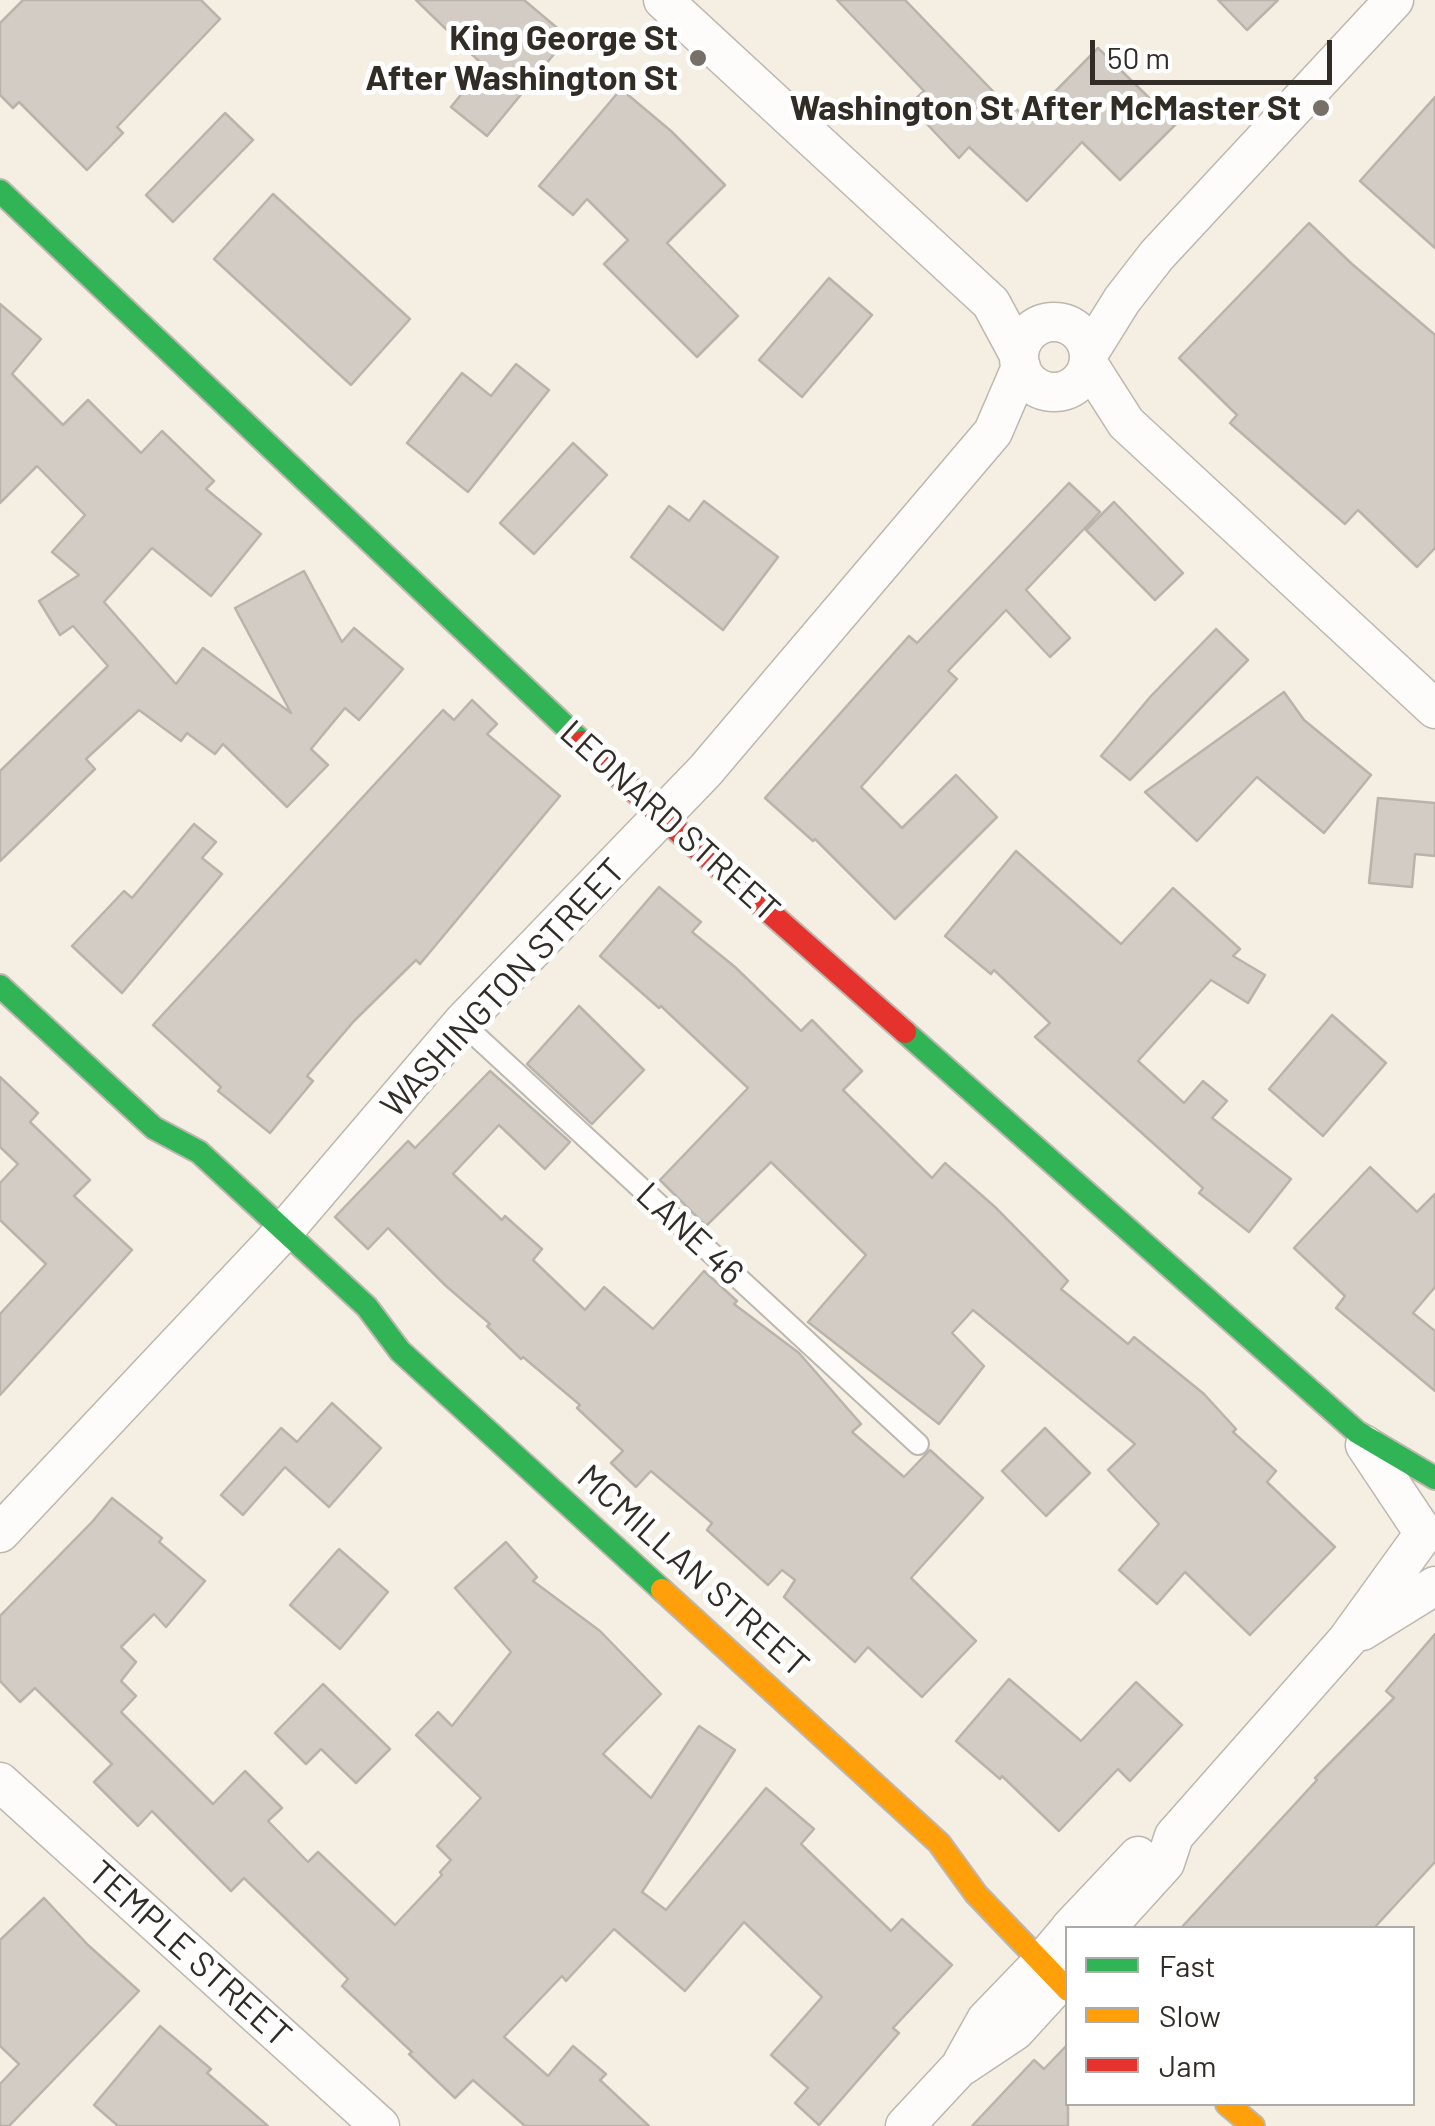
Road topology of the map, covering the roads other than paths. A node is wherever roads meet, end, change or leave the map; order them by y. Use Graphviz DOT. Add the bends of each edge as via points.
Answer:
graph roads {
  1 [pos="664,0"];
  2 [pos="1394,0"];
  3 [pos="0,191"];
  4 [pos="1122,300"];
  5 [pos="991,302"];
  6 [pos="1053,323"];
  7 [pos="1089,359"];
  8 [pos="1036,377"];
  9 [pos="1126,424"];
  10 [pos="1435,709"];
  11 [pos="664,818"];
  12 [pos="0,986"];
  13 [pos="462,1024"];
  14 [pos="154,1128"];
  15 [pos="176,1170"];
  16 [pos="269,1246"];
  17 [pos="358,1336"];
  18 [pos="400,1351"];
  19 [pos="1356,1432"];
  20 [pos="918,1444"];
  21 [pos="1435,1478"];
  22 [pos="1427,1531"];
  23 [pos="0,1532"];
  24 [pos="1435,1586"];
  25 [pos="1347,1640"];
  26 [pos="0,1782"];
  27 [pos="1174,1836"];
  28 [pos="939,1843"];
  29 [pos="981,1866"];
  30 [pos="1069,1926"];
  31 [pos="1108,1926"];
  32 [pos="1065,1930"];
  33 [pos="1059,1978"];
  34 [pos="1230,2106"];
  35 [pos="380,2126"];
  36 [pos="905,2126"];
  37 [pos="1252,2126"];
  1 -- 5 [label="street"];
  2 -- 4 [label="street"];
  3 -- 11 [label="street, LEONARD STREET"];
  4 -- 6 [label="street" via="1096,314"];
  4 -- 7 [label="street"];
  5 -- 6 [label="street"];
  5 -- 8 [label="street"];
  6 -- 7 [label="street" via="1080,334"];
  6 -- 8 [label="street" via="1026,336"];
  7 -- 8 [label="street" via="1078,384"];
  7 -- 9 [label="street"];
  8 -- 9 [label="street"];
  8 -- 11 [label="street, WASHINGTON STREET"];
  9 -- 10 [label="street"];
  11 -- 13 [label="street, WASHINGTON STREET"];
  11 -- 19 [label="street, LEONARD STREET"];
  12 -- 14 [label="street, MCMILLAN STREET"];
  13 -- 16 [label="street, WASHINGTON STREET"];
  13 -- 20 [label="lane, LANE 46"];
  14 -- 15 [label="street, MCMILLAN STREET"];
  14 -- 16 [label="street, MCMILLAN STREET" via="199,1152"];
  16 -- 18 [label="street, MCMILLAN STREET" via="367,1307"];
  16 -- 23 [label="street, WASHINGTON STREET"];
  17 -- 18 [label="street, MCMILLAN STREET"];
  18 -- 28 [label="street, MCMILLAN STREET"];
  19 -- 21 [label="street, LEONARD STREET"];
  19 -- 22 [label="street, LEONARD STREET"];
  22 -- 25 [label="street"];
  24 -- 25 [label="street"];
  25 -- 27 [label="street"];
  26 -- 35 [label="street, TEMPLE STREET"];
  27 -- 30 [label="street" via="1149,1844"];
  27 -- 31 [label="street" via="1165,1864"];
  28 -- 29 [label="street, MCMILLAN STREET"];
  28 -- 33 [label="street, MCMILLAN STREET" via="976,1894"];
  32 -- 33 [label="street"];
  33 -- 36 [label="street" via="1015,2031 958,2069"];
  34 -- 37 [label="street"];
}
